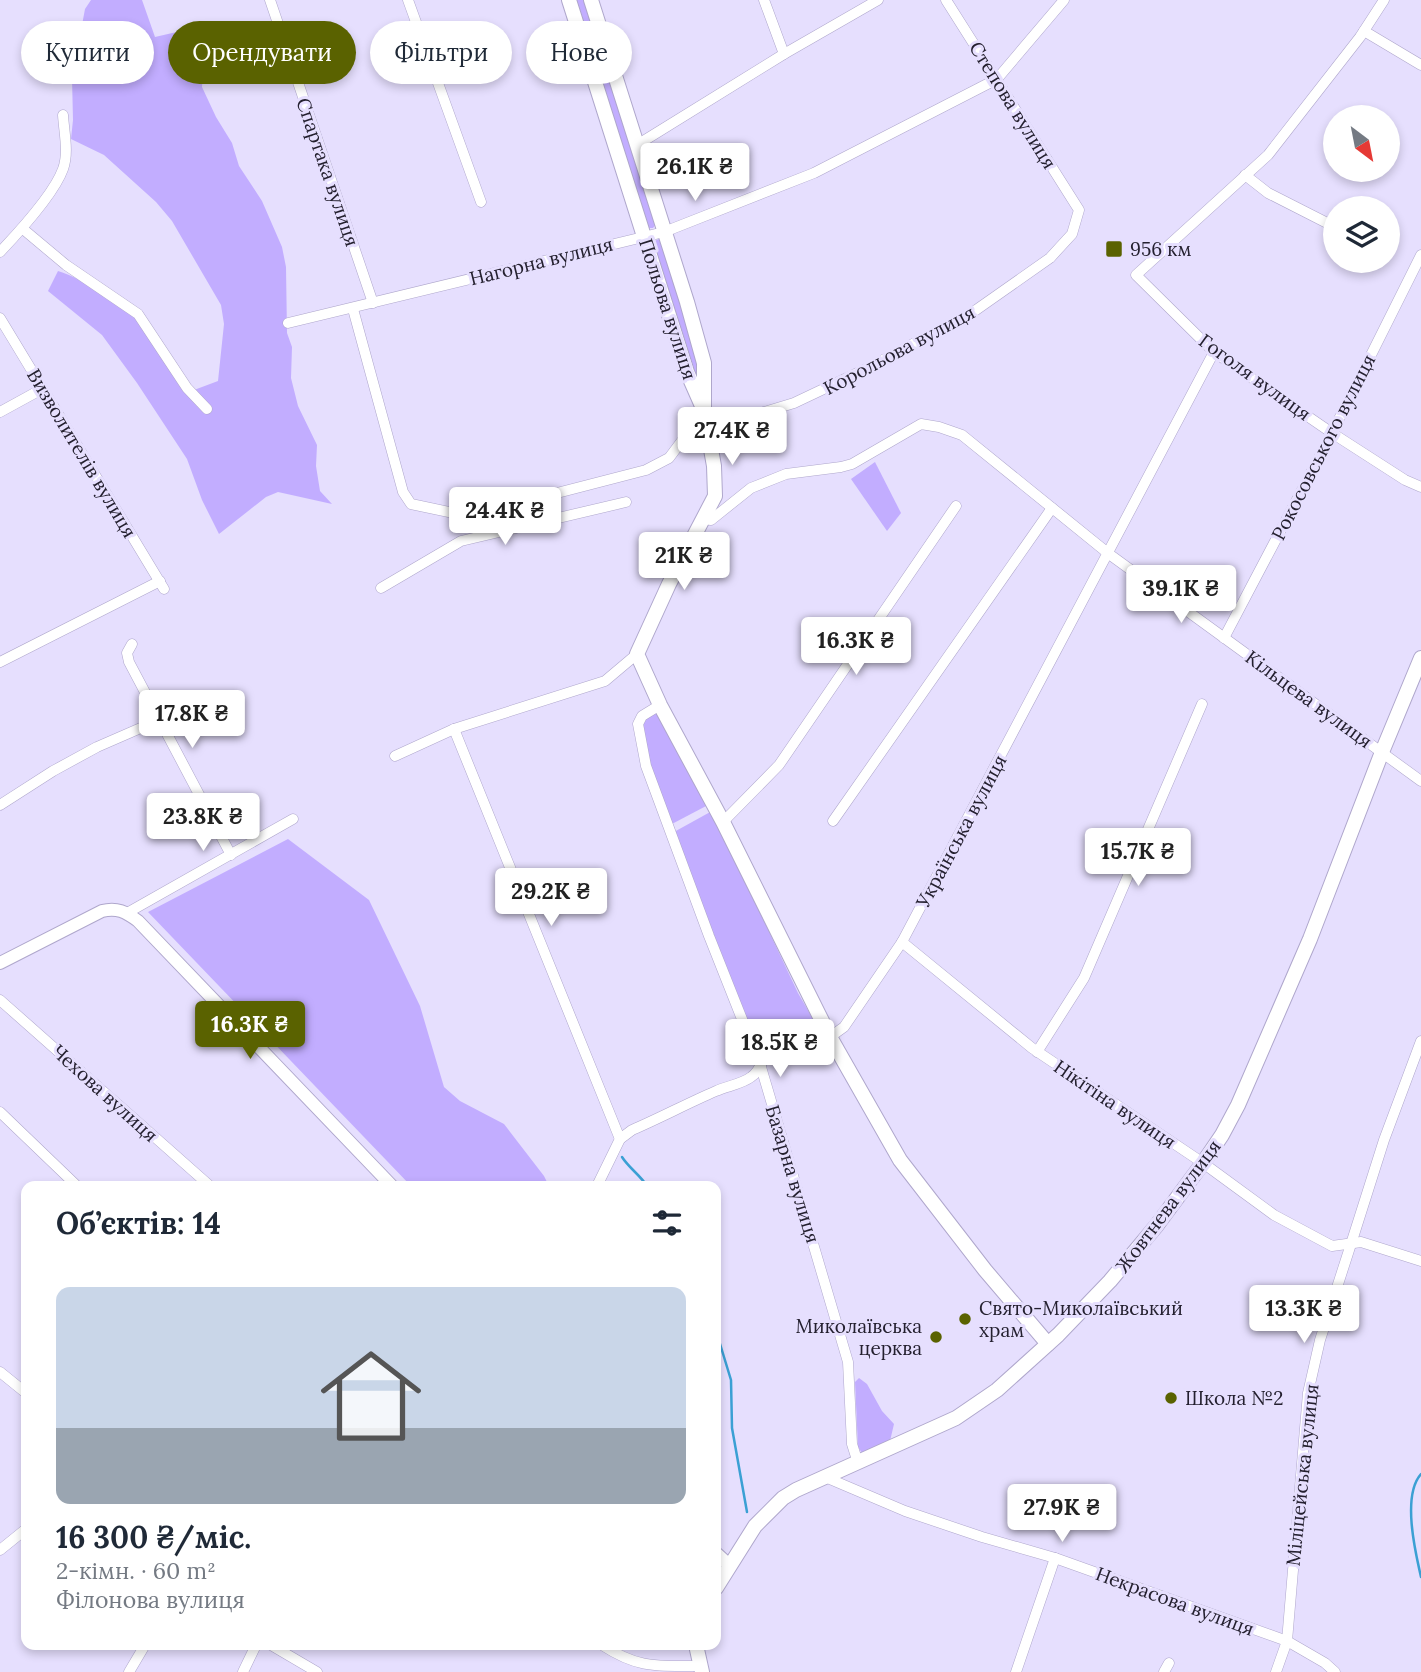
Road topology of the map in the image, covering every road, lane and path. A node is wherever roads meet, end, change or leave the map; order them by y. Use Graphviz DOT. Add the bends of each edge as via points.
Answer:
graph roads {
  1 [pos="270,0"];
  2 [pos="408,0"];
  3 [pos="569,0"];
  4 [pos="591,0"];
  5 [pos="764,0"];
  6 [pos="878,0"];
  7 [pos="946,0"];
  8 [pos="1064,0"];
  9 [pos="1384,0"];
  10 [pos="1364,31"];
  11 [pos="784,54"];
  12 [pos="1421,65"];
  13 [pos="998,79"];
  14 [pos="63,115"];
  15 [pos="637,145"];
  16 [pos="1245,175"];
  17 [pos="481,202"];
  18 [pos="1080,210"];
  19 [pos="1323,221"];
  20 [pos="23,229"];
  21 [pos="664,232"];
  22 [pos="645,236"];
  23 [pos="0,252"];
  24 [pos="1421,256"];
  25 [pos="373,303"];
  26 [pos="353,309"];
  27 [pos="0,318"];
  28 [pos="288,323"];
  29 [pos="1214,352"];
  30 [pos="42,389"];
  31 [pos="207,409"];
  32 [pos="704,410"];
  33 [pos="0,412"];
  34 [pos="1332,433"];
  35 [pos="709,438"];
  36 [pos="1421,486"];
  37 [pos="626,502"];
  38 [pos="956,506"];
  39 [pos="1052,508"];
  40 [pos="704,519"];
  41 [pos="1109,554"];
  42 [pos="382,588"];
  43 [pos="1224,638"];
  44 [pos="132,644"];
  45 [pos="637,654"];
  46 [pos="1421,658"];
  47 [pos="0,662"];
  48 [pos="1202,704"];
  49 [pos="660,705"];
  50 [pos="159,720"];
  51 [pos="454,729"];
  52 [pos="1382,752"];
  53 [pos="395,756"];
  54 [pos="1421,781"];
  55 [pos="0,805"];
  56 [pos="293,819"];
  57 [pos="833,821"];
  58 [pos="723,822"];
  59 [pos="231,855"];
  60 [pos="127,913"];
  61 [pos="902,942"];
  62 [pos="0,963"];
  63 [pos="0,1000"];
  64 [pos="830,1037"];
  65 [pos="1421,1041"];
  66 [pos="1037,1052"];
  67 [pos="761,1067"];
  68 [pos="0,1112"];
  69 [pos="620,1139"];
  70 [pos="1203,1163"];
  71 [pos="73,1181"];
  72 [pos="204,1181"];
  73 [pos="387,1181"];
  74 [pos="599,1181"];
  75 [pos="1351,1244"];
  76 [pos="1421,1261"];
  77 [pos="1048,1344"];
  78 [pos="0,1372"];
  79 [pos="21,1389"];
  80 [pos="858,1463"];
  81 [pos="825,1477"];
  82 [pos="21,1533"];
  83 [pos="0,1550"];
  84 [pos="721,1558"];
  85 [pos="1055,1558"];
  86 [pos="729,1565"];
  87 [pos="721,1579"];
  88 [pos="1287,1640"];
  89 [pos="142,1650"];
  90 [pos="254,1650"];
  91 [pos="280,1650"];
  92 [pos="610,1650"];
  93 [pos="697,1650"];
  94 [pos="701,1669"];
  95 [pos="129,1672"];
  96 [pos="243,1672"];
  97 [pos="317,1672"];
  98 [pos="1016,1672"];
  99 [pos="1276,1672"];
  100 [pos="1335,1672"];
  1 -- 25 [label="street, Спартака вулиця"];
  2 -- 17 [label="street"];
  3 -- 22 [label="main road, Польова вулиця"];
  4 -- 15 [label="main road, Польова вулиця"];
  5 -- 11 [label="street"];
  6 -- 11 [label="street"];
  7 -- 13 [label="street, Степова вулиця"];
  8 -- 13 [label="street, Нагорна вулиця"];
  9 -- 10 [label="street"];
  10 -- 12 [label="street"];
  10 -- 16 [label="street" via="1268,155"];
  11 -- 15 [label="street"];
  13 -- 18 [label="street, Степова вулиця"];
  13 -- 21 [label="street, Нагорна вулиця" via="814,173"];
  14 -- 20 [label="street" via="63,169"];
  15 -- 21 [label="main road, Польова вулиця"];
  16 -- 19 [label="street" via="1268,193"];
  16 -- 29 [label="street, Гоголя вулиця" via="1136,275"];
  18 -- 35 [label="street, Корольова вулиця" via="1072,234 1050,258 976,310 835,384 794,403 738,420"];
  20 -- 23 [label="street"];
  20 -- 31 [label="street" via="138,314 187,388"];
  21 -- 22 [label="street, Нагорна вулиця"];
  21 -- 32 [label="main road, Польова вулиця" via="704,363"];
  22 -- 25 [label="street, Нагорна вулиця"];
  22 -- 32 [label="main road, Польова вулиця" via="687,372"];
  24 -- 34 [label="street, Рокосовського вулиця"];
  25 -- 26 [label="street, Нагорна вулиця"];
  26 -- 28 [label="street, Нагорна вулиця"];
  26 -- 35 [label="street, Корольова вулиця" via="403,492 411,504 468,516 646,470 669,458 684,438"];
  27 -- 30 [label="street, Визволителів вулиця"];
  29 -- 34 [label="street, Гоголя вулиця"];
  29 -- 41 [label="street, Українська вулиця"];
  30 -- 33 [label="street"];
  30 -- 47 [label="street, Визволителів вулиця" via="162,585"];
  32 -- 35 [label="main road"];
  34 -- 36 [label="street, Гоголя вулиця"];
  34 -- 43 [label="street, Рокосовського вулиця"];
  35 -- 40 [label="main road" via="715,496"];
  37 -- 42 [label="street" via="461,541"];
  38 -- 58 [label="street" via="779,765"];
  39 -- 40 [label="street, Кільцева вулиця" via="966,438 921,424 852,464 786,474 751,488 719,516"];
  39 -- 41 [label="street, Кільцева вулиця"];
  39 -- 57 [label="street"];
  40 -- 45 [label="main road"];
  41 -- 43 [label="street, Кільцева вулиця"];
  41 -- 61 [label="street, Українська вулиця"];
  43 -- 52 [label="street, Кільцева вулиця"];
  44 -- 50 [label="street" via="129,662"];
  45 -- 49 [label="main road"];
  45 -- 51 [label="street" via="605,681"];
  46 -- 52 [label="main road, Жовтнева вулиця"];
  48 -- 66 [label="street" via="1084,978"];
  49 -- 58 [label="main road"];
  49 -- 67 [label="street, Базарна вулиця" via="638,724 646,766"];
  50 -- 55 [label="street" via="52,771"];
  50 -- 59 [label="street"];
  51 -- 53 [label="street"];
  51 -- 69 [label="street"];
  52 -- 54 [label="street, Кільцева вулиця"];
  52 -- 70 [label="main road, Жовтнева вулиця" via="1310,939 1238,1105"];
  56 -- 59 [label="street"];
  58 -- 64 [label="main road"];
  59 -- 60 [label="street"];
  60 -- 62 [label="street" via="102,911"];
  60 -- 73 [label="street"];
  61 -- 64 [label="street, Українська вулиця" via="844,1027"];
  61 -- 66 [label="street, Нікітіна вулиця"];
  63 -- 72 [label="street, Чехова вулиця"];
  64 -- 67 [label="street" via="817,1033 784,1042 769,1051"];
  64 -- 77 [label="main road" via="900,1160"];
  65 -- 75 [label="street, Міліцейська вулиця"];
  66 -- 70 [label="street, Нікітіна вулиця"];
  67 -- 69 [label="street" via="751,1077"];
  67 -- 80 [label="street, Базарна вулиця" via="848,1362 852,1444"];
  68 -- 71 [label="street"];
  69 -- 74 [label="street"];
  70 -- 75 [label="street, Нікітіна вулиця" via="1304,1232 1332,1246"];
  70 -- 77 [label="main road, Жовтнева вулиця" via="1118,1272"];
  75 -- 76 [label="street, Нікітіна вулиця" via="1361,1242"];
  75 -- 88 [label="street, Міліцейська вулиця" via="1308,1393"];
  77 -- 80 [label="main road, Жовтнева вулиця" via="967,1412"];
  78 -- 79 [label="street"];
  80 -- 81 [label="main road, Жовтнева вулиця"];
  81 -- 85 [label="street, Некрасова вулиця" via="905,1511"];
  81 -- 86 [label="main road, Жовтнева вулиця" via="772,1507"];
  82 -- 83 [label="street"];
  84 -- 86 [label="street"];
  85 -- 88 [label="street, Некрасова вулиця"];
  85 -- 98 [label="street"];
  86 -- 87 [label="main road, Жовтнева вулиця"];
  88 -- 99 [label="street, Міліцейська вулиця"];
  88 -- 100 [label="street, Некрасова вулиця"];
  89 -- 95 [label="street"];
  90 -- 96 [label="street"];
  91 -- 97 [label="street"];
  92 -- 94 [label="street" via="646,1666"];
  93 -- 94 [label="main road"];
}
